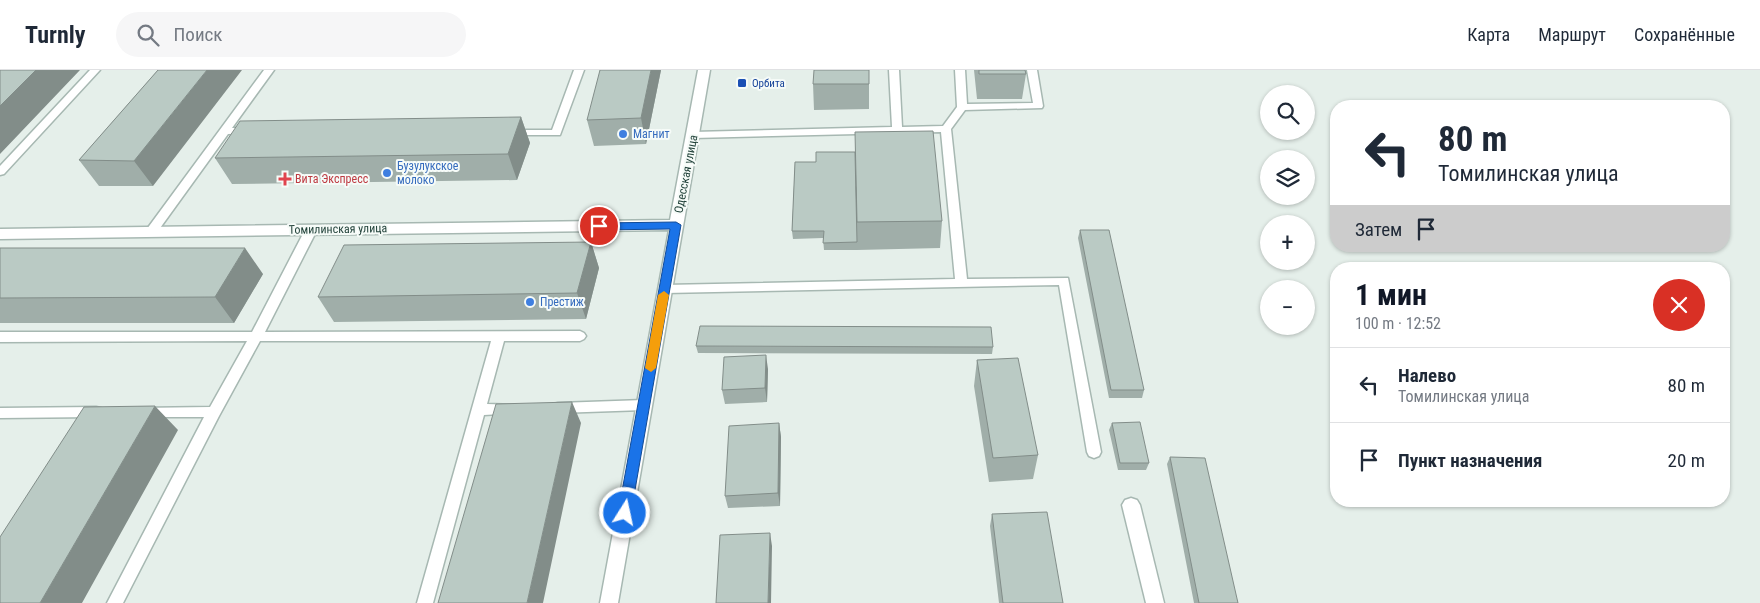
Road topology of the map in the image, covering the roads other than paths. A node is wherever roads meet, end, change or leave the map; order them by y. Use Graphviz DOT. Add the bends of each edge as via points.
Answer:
graph roads {
  1 [pos="95,70"];
  2 [pos="269,70"];
  3 [pos="579,70"];
  4 [pos="704,70"];
  5 [pos="894,70"];
  6 [pos="960,70"];
  7 [pos="1032,70"];
  8 [pos="962,108"];
  9 [pos="946,129"];
  10 [pos="226,131"];
  11 [pos="265,131"];
  12 [pos="897,131"];
  13 [pos="498,133"];
  14 [pos="694,135"];
  15 [pos="0,172"];
  16 [pos="676,225"];
  17 [pos="311,230"];
  18 [pos="151,232"];
  19 [pos="0,234"];
  20 [pos="961,283"];
  21 [pos="665,289"];
  22 [pos="499,336"];
  23 [pos="580,336"];
  24 [pos="0,337"];
  25 [pos="256,337"];
  26 [pos="644,406"];
  27 [pos="546,408"];
  28 [pos="527,409"];
  29 [pos="478,410"];
  30 [pos="107,412"];
  31 [pos="126,412"];
  32 [pos="214,412"];
  33 [pos="0,413"];
  34 [pos="1094,452"];
  35 [pos="1131,505"];
  36 [pos="115,603"];
  37 [pos="425,603"];
  38 [pos="609,603"];
  39 [pos="1155,603"];
  1 -- 15 [label="lane"];
  2 -- 10 [label="lane"];
  3 -- 13 [label="lane" via="556,133"];
  4 -- 14 [label="street, Одесская улица"];
  5 -- 12 [label="lane"];
  6 -- 8 [label="lane"];
  7 -- 8 [label="lane" via="1038,106"];
  8 -- 9 [label="lane"];
  9 -- 12 [label="lane"];
  9 -- 20 [label="lane"];
  10 -- 11 [label="lane"];
  10 -- 18 [label="lane"];
  12 -- 14 [label="lane"];
  14 -- 16 [label="street, Одесская улица"];
  16 -- 17 [label="street, Томилинская улица"];
  16 -- 21 [label="street, Одесская улица"];
  17 -- 18 [label="street, Томилинская улица"];
  17 -- 25 [label="lane"];
  18 -- 19 [label="street, Томилинская улица"];
  20 -- 21 [label="lane"];
  20 -- 34 [label="lane" via="1064,281"];
  21 -- 26 [label="street, Одесская улица"];
  22 -- 23 [label="lane"];
  22 -- 25 [label="lane"];
  22 -- 29 [label="lane"];
  24 -- 25 [label="lane"];
  25 -- 32 [label="lane"];
  26 -- 27 [label="lane"];
  26 -- 38 [label="street, Одесская улица"];
  28 -- 29 [label="lane"];
  29 -- 37 [label="lane"];
  30 -- 33 [label="lane"];
  31 -- 32 [label="lane"];
  32 -- 36 [label="lane"];
  35 -- 39 [label="street"];
}
